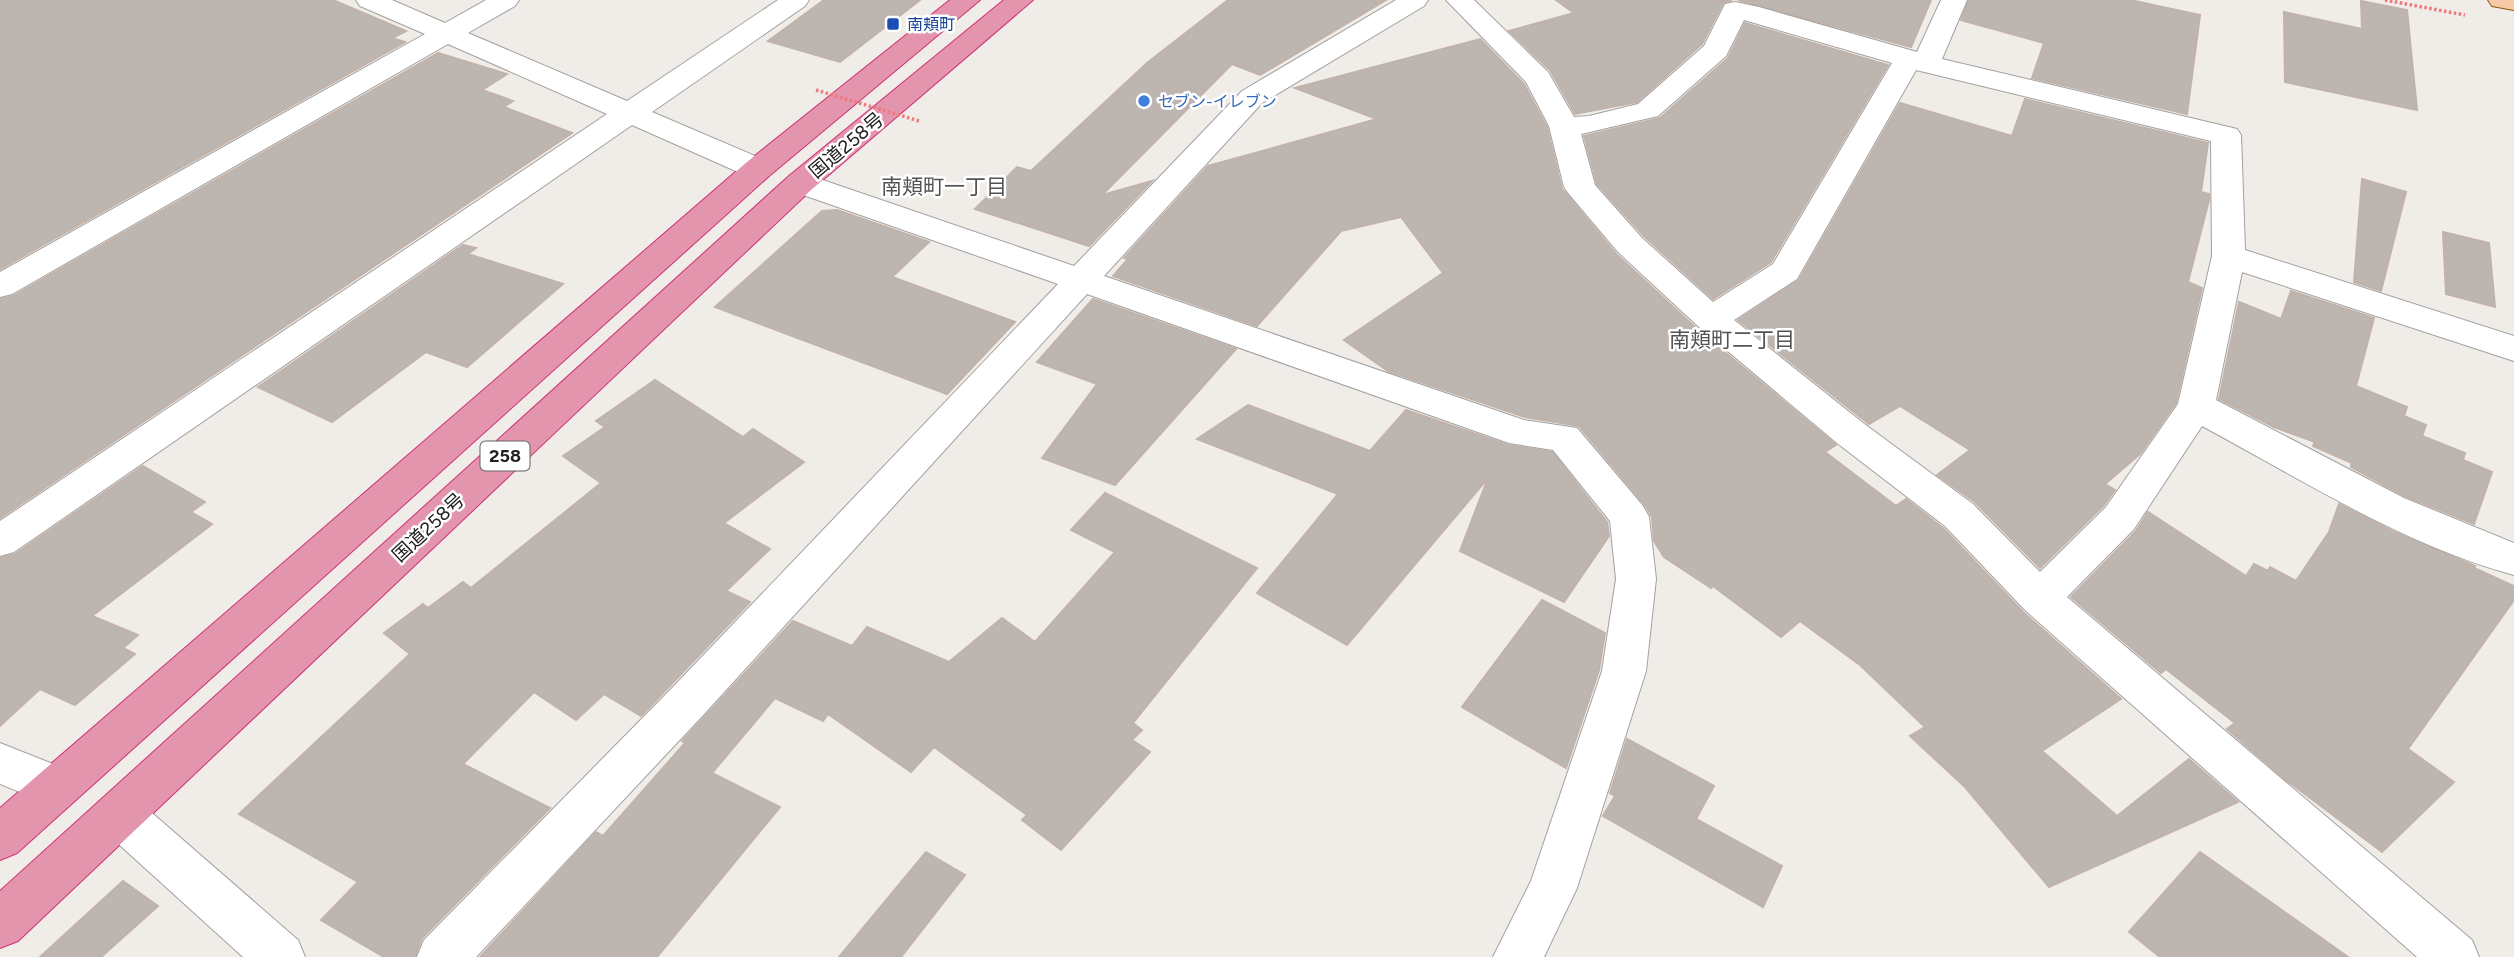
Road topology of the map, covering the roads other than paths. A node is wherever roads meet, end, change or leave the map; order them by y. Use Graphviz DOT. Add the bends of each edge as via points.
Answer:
graph roads {
  1 [pos="369,0"];
  2 [pos="506,0"];
  3 [pos="796,0"];
  4 [pos="967,0"];
  5 [pos="1020,0"];
  6 [pos="1415,0"];
  7 [pos="1459,0"];
  8 [pos="1954,0"];
  9 [pos="2501,0"];
  10 [pos="2514,2"];
  11 [pos="1737,5"];
  12 [pos="449,33"];
  13 [pos="1917,62"];
  14 [pos="630,114"];
  15 [pos="1564,126"];
  16 [pos="758,169"];
  17 [pos="800,183"];
  18 [pos="2229,256"];
  19 [pos="1083,279"];
  20 [pos="0,286"];
  21 [pos="1712,319"];
  22 [pos="2514,349"];
  23 [pos="2196,406"];
  24 [pos="0,541"];
  25 [pos="2514,559"];
  26 [pos="2040,598"];
  27 [pos="0,763"];
  28 [pos="57,786"];
  29 [pos="119,814"];
  30 [pos="0,838"];
  31 [pos="0,924"];
  32 [pos="280,957"];
  33 [pos="442,957"];
  34 [pos="1518,957"];
  35 [pos="2454,957"];
  1 -- 12 [label="street"];
  2 -- 12 [label="street"];
  3 -- 14 [label="street"];
  4 -- 16 [label="highway, 国道258号 / 258"];
  5 -- 17 [label="highway, 国道258号 / 258"];
  6 -- 19 [label="street" via="1252,97"];
  7 -- 15 [label="street" via="1538,78"];
  8 -- 13 [label="street"];
  9 -- 10 [label="main road"];
  11 -- 13 [label="street"];
  11 -- 15 [label="street" via="1716,50 1648,110 1589,125"];
  12 -- 14 [label="street"];
  12 -- 20 [label="street"];
  13 -- 18 [label="street" via="2226,135"];
  13 -- 21 [label="street" via="1785,271"];
  14 -- 16 [label="street"];
  14 -- 24 [label="street"];
  15 -- 21 [label="street" via="1580,187 1630,245"];
  16 -- 28 [label="highway, 国道258号 / 258"];
  17 -- 19 [label="street"];
  17 -- 29 [label="highway, 国道258号 / 258"];
  18 -- 22 [label="street"];
  18 -- 23 [label="street"];
  19 -- 33 [label="street"];
  19 -- 34 [label="street" via="1522,433 1564,438 1629,517 1636,579 1624,671 1553,888"];
  21 -- 26 [label="street" via="1850,433 1959,515"];
  23 -- 25 [label="street" via="2390,509"];
  23 -- 26 [label="street" via="2120,518"];
  26 -- 35 [label="street"];
  27 -- 28 [label="street"];
  28 -- 30 [label="highway, 国道258号 / 258"];
  29 -- 31 [label="highway, 国道258号 / 258"];
  29 -- 32 [label="street"];
}
